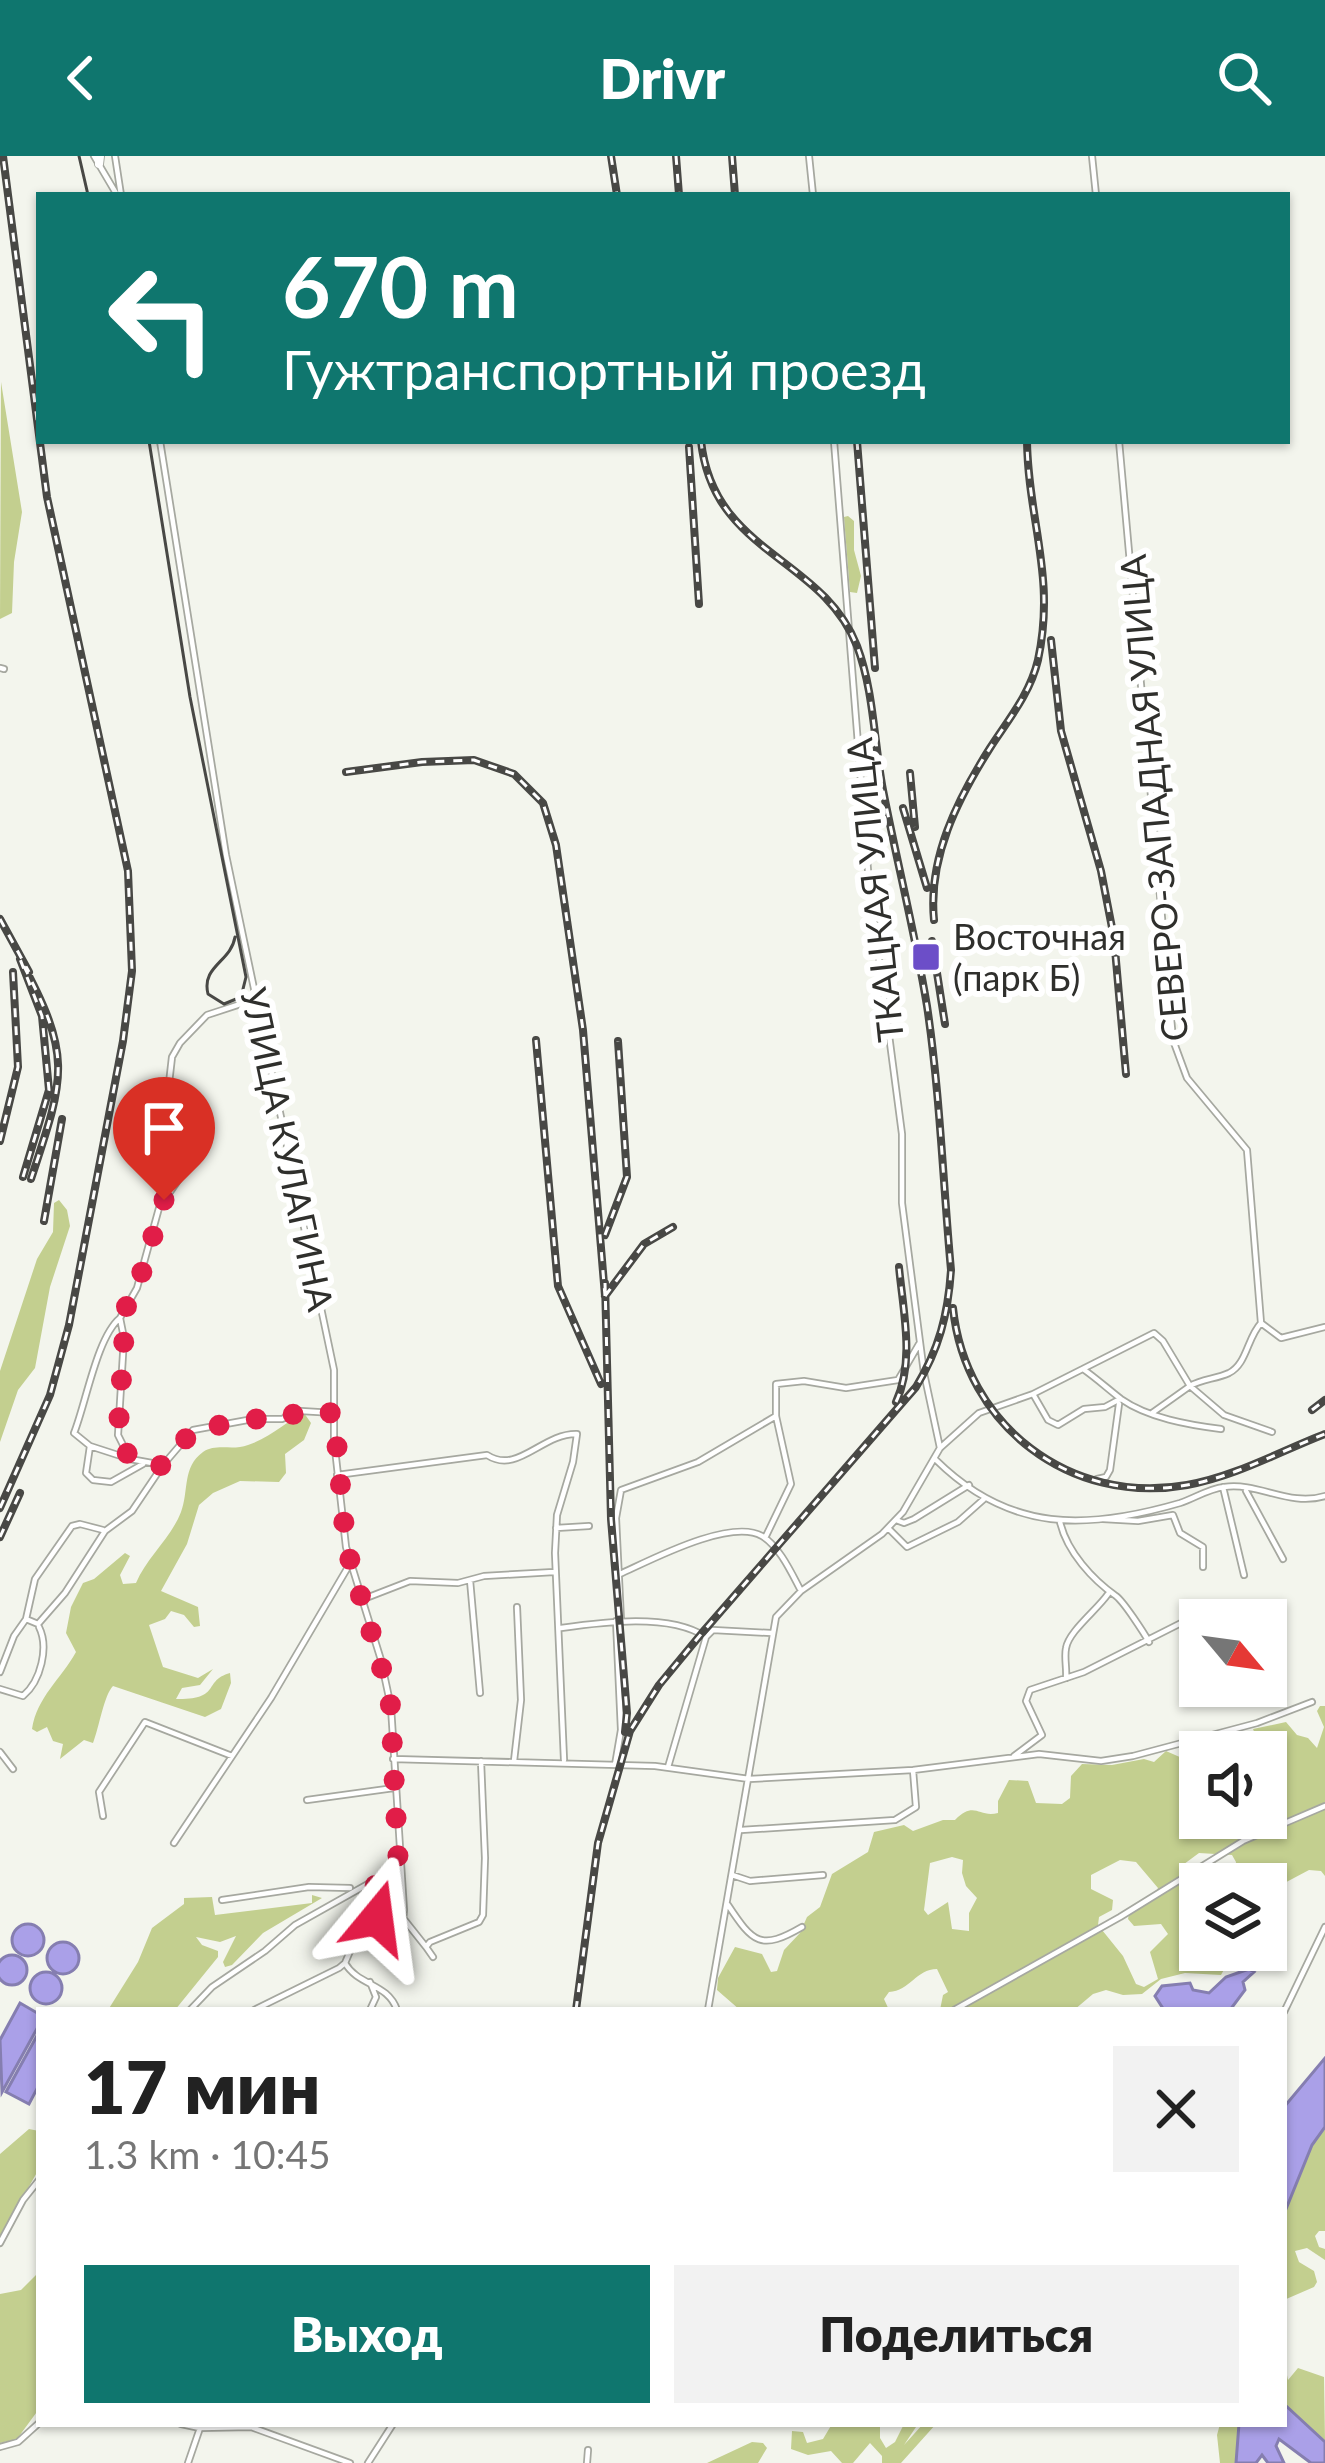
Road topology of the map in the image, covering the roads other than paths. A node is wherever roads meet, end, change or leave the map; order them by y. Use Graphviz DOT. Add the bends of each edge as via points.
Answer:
graph roads {
  1 [pos="115,156"];
  2 [pos="809,156"];
  3 [pos="1092,156"];
  4 [pos="98,159"];
  5 [pos="117,192"];
  6 [pos="119,192"];
  7 [pos="813,192"];
  8 [pos="1096,192"];
  9 [pos="160,444"];
  10 [pos="834,444"];
  11 [pos="1119,444"];
  12 [pos="256,999"];
  13 [pos="120,1318"];
  14 [pos="1261,1323"];
  15 [pos="1325,1328"];
  16 [pos="920,1338"];
  17 [pos="1083,1369"];
  18 [pos="1190,1385"];
  19 [pos="1033,1394"];
  20 [pos="1120,1399"];
  21 [pos="334,1413"];
  22 [pos="1152,1413"];
  23 [pos="776,1416"];
  24 [pos="1221,1429"];
  25 [pos="1271,1432"];
  26 [pos="90,1446"];
  27 [pos="940,1448"];
  28 [pos="130,1459"];
  29 [pos="936,1460"];
  30 [pos="143,1464"];
  31 [pos="163,1466"];
  32 [pos="337,1475"];
  33 [pos="1097,1479"];
  34 [pos="969,1485"];
  35 [pos="1223,1487"];
  36 [pos="1245,1489"];
  37 [pos="1325,1496"];
  38 [pos="986,1497"];
  39 [pos="1094,1519"];
  40 [pos="896,1520"];
  41 [pos="1060,1522"];
  42 [pos="589,1526"];
  43 [pos="556,1528"];
  44 [pos="888,1528"];
  45 [pos="105,1531"];
  46 [pos="765,1538"];
  47 [pos="1283,1559"];
  48 [pos="351,1562"];
  49 [pos="1203,1567"];
  50 [pos="554,1572"];
  51 [pos="620,1574"];
  52 [pos="1244,1575"];
  53 [pos="470,1580"];
  54 [pos="801,1591"];
  55 [pos="1108,1594"];
  56 [pos="361,1600"];
  57 [pos="517,1607"];
  58 [pos="26,1619"];
  59 [pos="619,1620"];
  60 [pos="38,1624"];
  61 [pos="1179,1625"];
  62 [pos="559,1628"];
  63 [pos="771,1633"];
  64 [pos="706,1637"];
  65 [pos="1149,1642"];
  66 [pos="0,1672"];
  67 [pos="1066,1678"];
  68 [pos="0,1689"];
  69 [pos="480,1694"];
  70 [pos="1312,1702"];
  71 [pos="0,1752"];
  72 [pos="232,1756"];
  73 [pos="1015,1756"];
  74 [pos="393,1759"];
  75 [pos="481,1761"];
  76 [pos="514,1761"];
  77 [pos="563,1763"];
  78 [pos="615,1765"];
  79 [pos="668,1767"];
  80 [pos="13,1769"];
  81 [pos="913,1770"];
  82 [pos="749,1779"];
  83 [pos="394,1788"];
  84 [pos="307,1800"];
  85 [pos="1325,1806"];
  86 [pos="103,1816"];
  87 [pos="738,1830"];
  88 [pos="174,1843"];
  89 [pos="398,1857"];
  90 [pos="732,1875"];
  91 [pos="823,1875"];
  92 [pos="375,1880"];
  93 [pos="356,1888"];
  94 [pos="221,1900"];
  95 [pos="728,1905"];
  96 [pos="404,1918"];
  97 [pos="380,1923"];
  98 [pos="802,1927"];
  99 [pos="1325,1927"];
  100 [pos="426,1947"];
  101 [pos="434,1957"];
  102 [pos="346,1963"];
  103 [pos="370,1982"];
  104 [pos="193,2007"];
  105 [pos="260,2007"];
  106 [pos="371,2007"];
  107 [pos="396,2007"];
  108 [pos="709,2007"];
  109 [pos="959,2007"];
  110 [pos="1286,2007"];
  111 [pos="36,2184"];
  112 [pos="0,2243"];
  113 [pos="36,2426"];
  114 [pos="195,2427"];
  115 [pos="391,2427"];
  116 [pos="200,2428"];
  117 [pos="0,2447"];
  118 [pos="588,2450"];
  119 [pos="188,2463"];
  120 [pos="350,2463"];
  121 [pos="368,2463"];
  122 [pos="586,2463"];
  1 -- 6 [label="street"];
  2 -- 7 [label="street"];
  3 -- 8 [label="street"];
  4 -- 5 [label="street"];
  9 -- 12 [label="street, УЛИЦА КУЛАГИНА"];
  10 -- 16 [label="street, ТКАЦКАЯ УЛИЦА" via="869,883"];
  11 -- 14 [label="street, СЕВЕРО-ЗАПАДНАЯ УЛИЦА" via="1173,1040 1187,1078 1246,1147"];
  12 -- 13 [label="street" via="207,1015 175,1049 164,1127 179,1155 179,1179 159,1208"];
  12 -- 21 [label="street, УЛИЦА КУЛАГИНА" via="334,1370"];
  13 -- 26 [label="street" via="74,1433"];
  13 -- 28 [label="street" via="118,1435"];
  14 -- 15 [label="street" via="1281,1338"];
  14 -- 18 [label="street" via="1238,1367"];
  16 -- 23 [label="street" via="898,1380 846,1388 776,1384"];
  16 -- 27 [label="street, ТКАЦКАЯ УЛИЦА"];
  17 -- 18 [label="street" via="1154,1333"];
  17 -- 19 [label="street"];
  17 -- 20 [label="street"];
  18 -- 22 [label="street"];
  18 -- 25 [label="street" via="1214,1409"];
  19 -- 20 [label="street" via="1058,1425"];
  19 -- 27 [label="street" via="980,1413"];
  20 -- 22 [label="street"];
  20 -- 33 [label="street" via="1110,1469"];
  21 -- 31 [label="street" via="193,1430"];
  21 -- 32 [label="street, УЛИЦА КУЛАГИНА"];
  22 -- 24 [label="street"];
  23 -- 46 [label="street" via="791,1484"];
  23 -- 51 [label="street" via="698,1462 621,1490"];
  26 -- 28 [label="street"];
  26 -- 30 [label="street" via="85,1468 93,1480 111,1482"];
  27 -- 29 [label="street"];
  28 -- 30 [label="street"];
  29 -- 34 [label="street"];
  29 -- 40 [label="street"];
  30 -- 31 [label="street"];
  31 -- 45 [label="street" via="132,1511"];
  32 -- 43 [label="street" via="487,1455 513,1460 575,1432"];
  32 -- 48 [label="street, УЛИЦА КУЛАГИНА"];
  34 -- 38 [label="street"];
  34 -- 40 [label="street" via="914,1519"];
  35 -- 36 [label="street"];
  35 -- 39 [label="street"];
  35 -- 52 [label="street"];
  36 -- 37 [label="street"];
  36 -- 47 [label="street"];
  38 -- 41 [label="street"];
  38 -- 44 [label="street" via="912,1546"];
  39 -- 41 [label="street"];
  39 -- 49 [label="street" via="1173,1515 1178,1531 1202,1547"];
  40 -- 44 [label="street"];
  41 -- 55 [label="street"];
  42 -- 43 [label="street"];
  43 -- 50 [label="street"];
  44 -- 54 [label="street"];
  45 -- 58 [label="street" via="72,1526 35,1579"];
  45 -- 60 [label="street"];
  46 -- 51 [label="street" via="731,1532"];
  46 -- 54 [label="street"];
  48 -- 56 [label="street, УЛИЦА КУЛАГИНА"];
  48 -- 72 [label="street"];
  50 -- 53 [label="street"];
  50 -- 62 [label="street"];
  51 -- 59 [label="street"];
  53 -- 56 [label="street" via="402,1582"];
  53 -- 69 [label="street"];
  54 -- 63 [label="street"];
  55 -- 65 [label="street"];
  55 -- 67 [label="street" via="1070,1636"];
  56 -- 74 [label="street, УЛИЦА КУЛАГИНА" via="388,1688"];
  57 -- 76 [label="street"];
  58 -- 60 [label="street"];
  58 -- 66 [label="street"];
  59 -- 62 [label="street"];
  59 -- 64 [label="street"];
  59 -- 78 [label="street"];
  60 -- 68 [label="street" via="45,1640 35,1683 23,1696"];
  61 -- 65 [label="street"];
  62 -- 77 [label="street"];
  63 -- 64 [label="street" via="713,1630"];
  63 -- 82 [label="street"];
  64 -- 79 [label="street"];
  65 -- 67 [label="street"];
  67 -- 73 [label="street" via="1026,1694 1042,1735"];
  70 -- 73 [label="street" via="1133,1756"];
  71 -- 80 [label="street"];
  72 -- 86 [label="street" via="145,1722 99,1792"];
  72 -- 88 [label="street"];
  73 -- 81 [label="street"];
  74 -- 75 [label="street"];
  74 -- 83 [label="street, УЛИЦА КУЛАГИНА"];
  75 -- 76 [label="street"];
  75 -- 100 [label="street" via="482,1919"];
  76 -- 77 [label="street"];
  77 -- 78 [label="street"];
  78 -- 79 [label="street"];
  79 -- 82 [label="street"];
  81 -- 82 [label="street"];
  81 -- 87 [label="street" via="916,1807 896,1820"];
  82 -- 87 [label="street"];
  83 -- 84 [label="street"];
  83 -- 89 [label="street, УЛИЦА КУЛАГИНА"];
  85 -- 109 [label="street" via="1243,1841"];
  87 -- 90 [label="street"];
  89 -- 92 [label="street"];
  89 -- 96 [label="street, УЛИЦА КУЛАГИНА"];
  90 -- 91 [label="street"];
  90 -- 95 [label="street"];
  92 -- 93 [label="street"];
  92 -- 97 [label="street"];
  93 -- 94 [label="street"];
  93 -- 104 [label="street" via="295,1925"];
  95 -- 98 [label="street" via="763,1942"];
  95 -- 108 [label="street"];
  96 -- 97 [label="street" via="396,1928"];
  96 -- 100 [label="street"];
  97 -- 102 [label="street" via="356,1937"];
  99 -- 110 [label="street"];
  100 -- 101 [label="street"];
  102 -- 103 [label="street"];
  102 -- 105 [label="street"];
  103 -- 106 [label="street"];
  103 -- 107 [label="street"];
  111 -- 112 [label="street"];
  113 -- 117 [label="street"];
  114 -- 116 [label="street"];
  115 -- 121 [label="street"];
  116 -- 119 [label="street"];
  116 -- 120 [label="street" via="251,2427"];
  118 -- 122 [label="street"];
}
